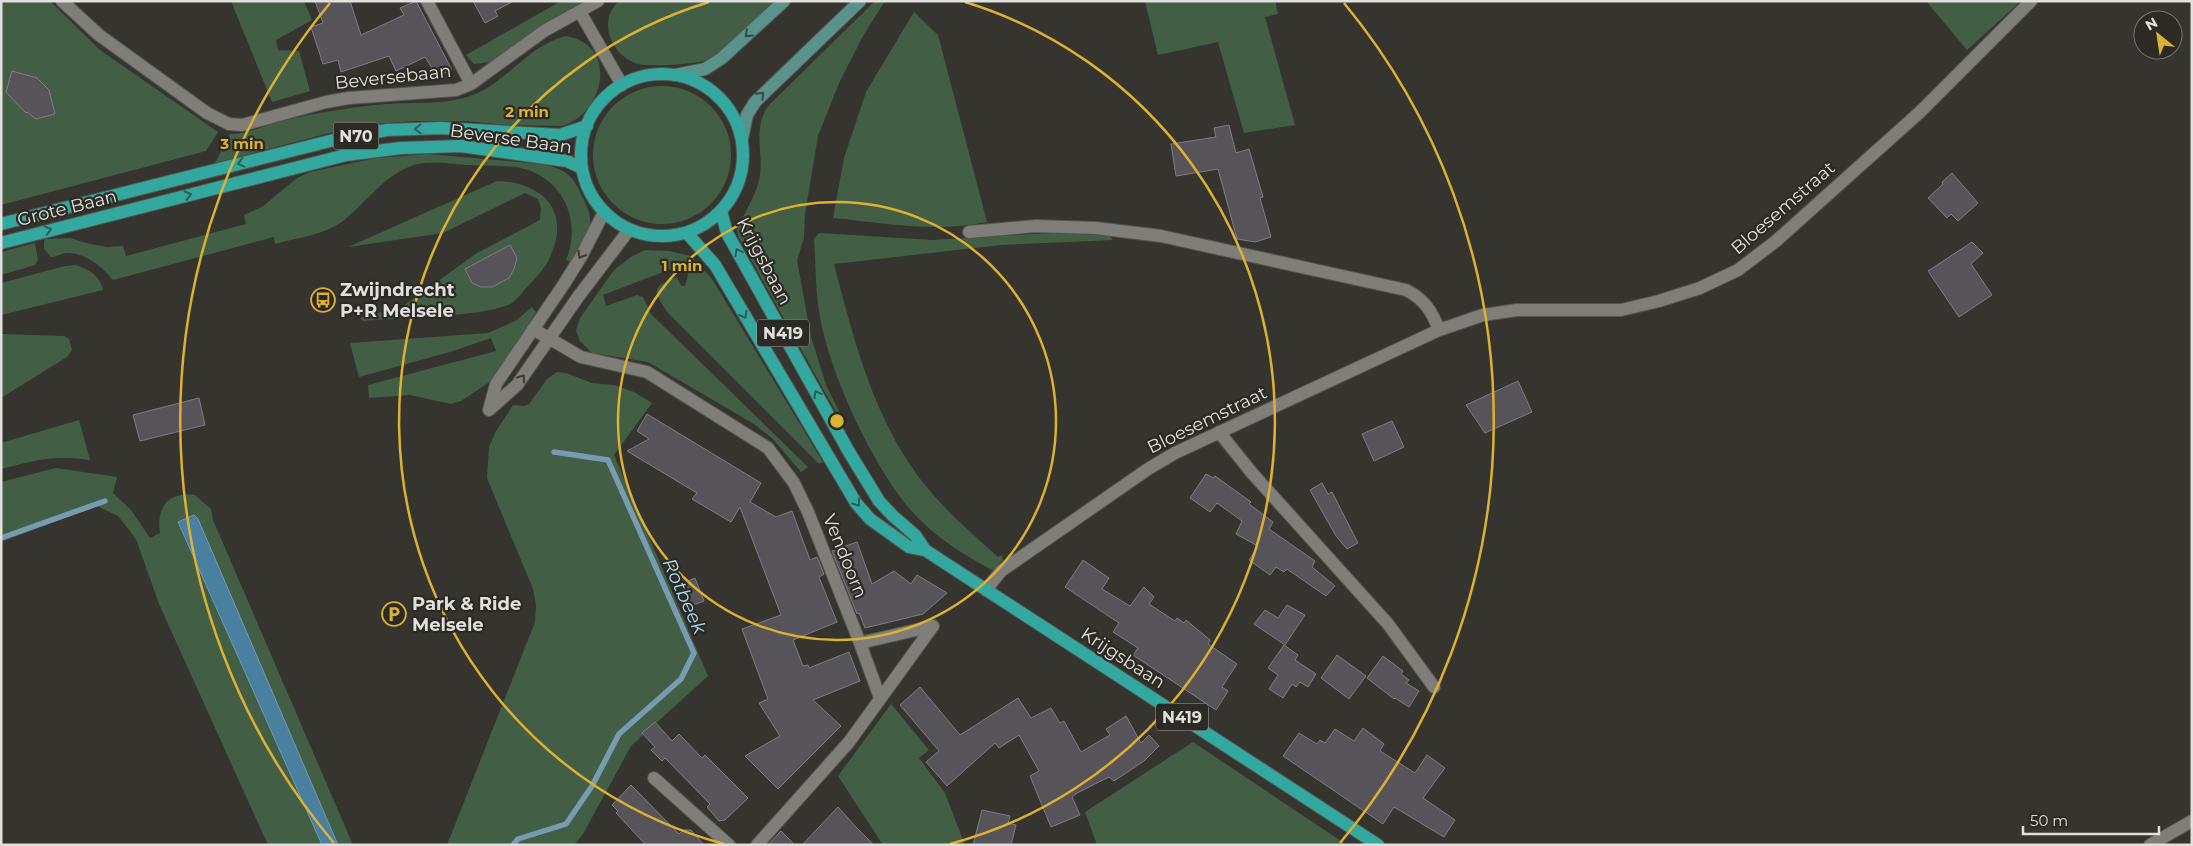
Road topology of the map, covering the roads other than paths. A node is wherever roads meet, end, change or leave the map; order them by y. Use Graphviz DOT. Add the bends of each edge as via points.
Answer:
graph roads {
  1 [pos="62,1"];
  2 [pos="427,1"];
  3 [pos="598,1"];
  4 [pos="784,1"];
  5 [pos="860,1"];
  6 [pos="2032,1"];
  7 [pos="580,12"];
  8 [pos="675,75"];
  9 [pos="472,84"];
  10 [pos="622,84"];
  11 [pos="587,126"];
  12 [pos="742,139"];
  13 [pos="582,168"];
  14 [pos="129,192"];
  15 [pos="141,207"];
  16 [pos="604,212"];
  17 [pos="721,212"];
  18 [pos="1,224"];
  19 [pos="629,230"];
  20 [pos="969,232"];
  21 [pos="687,233"];
  22 [pos="1,243"];
  23 [pos="533,329"];
  24 [pos="1439,330"];
  25 [pos="549,340"];
  26 [pos="1219,432"];
  27 [pos="925,550"];
  28 [pos="986,590"];
  29 [pos="860,643"];
  30 [pos="1434,687"];
  31 [pos="880,698"];
  32 [pos="654,778"];
  33 [pos="2192,821"];
  34 [pos="728,845"];
  35 [pos="757,845"];
  36 [pos="1378,845"];
  37 [pos="2150,845"];
  1 -- 9 [label="street, Beversebaan" via="99,35 137,63 207,113 229,124 242,125 349,98 456,90"];
  2 -- 9 [label="street"];
  3 -- 7 [label="street, Beversebaan"];
  4 -- 8 [label="main road, one-way" via="717,62 705,69"];
  12 -- 5 [label="main road, one-way" via="747,115 755,102"];
  6 -- 24 [label="street, Bloesemstraat" via="1920,112 1776,241 1738,270 1700,288 1621,310 1517,310 1483,315"];
  7 -- 9 [label="street, Beversebaan" via="544,31"];
  7 -- 10 [label="street"];
  8 -- 10 [label="main road" via="648,75"];
  8 -- 12 [label="main road" via="699,82 719,97 734,116"];
  10 -- 11 [label="main road" via="601,102"];
  11 -- 13 [label="main road"];
  11 -- 14 [label="main road, Beverse Baan / N70, one-way" via="548,136 441,128 387,130 338,139"];
  12 -- 17 [label="main road" via="743,165 736,190"];
  15 -- 13 [label="main road, Beverse Baan / N70, one-way" via="346,155 401,148 461,146 567,161"];
  13 -- 16 [label="main road" via="590,192"];
  14 -- 18 [label="main road, Grote Baan / N70"];
  22 -- 15 [label="main road, Grote Baan / N70, one-way"];
  16 -- 19 [label="main road"];
  16 -- 23 [label="street, one-way" via="582,255"];
  17 -- 21 [label="main road"];
  27 -- 17 [label="main road, Krijgsbaan / N419, one-way" via="915,534 880,501 849,452 726,232"];
  19 -- 21 [label="main road" via="648,235"];
  19 -- 25 [label="street"];
  20 -- 24 [label="street" via="1036,226 1096,228 1161,236 1406,290 1420,296 1433,313"];
  21 -- 27 [label="main road, Krijgsbaan / N419, one-way" via="715,265 856,503 870,520 908,547"];
  23 -- 25 [label="street"];
  23 -- 25 [label="street, one-way" via="496,384 489,410 517,385"];
  24 -- 26 [label="street, Bloesemstraat"];
  25 -- 29 [label="street, Vendoorn" via="581,357 647,372 768,448 794,483 808,512"];
  26 -- 28 [label="street, Bloesemstraat" via="1148,469 1000,570"];
  26 -- 30 [label="street" via="1388,624"];
  27 -- 28 [label="main road, Krijgsbaan / N419"];
  28 -- 36 [label="main road, Krijgsbaan / N419"];
  29 -- 31 [label="street, Vendoorn"];
  29 -- 31 [label="street" via="933,626"];
  31 -- 35 [label="street" via="849,742"];
  32 -- 34 [label="street"];
  33 -- 37 [label="street"];
}
